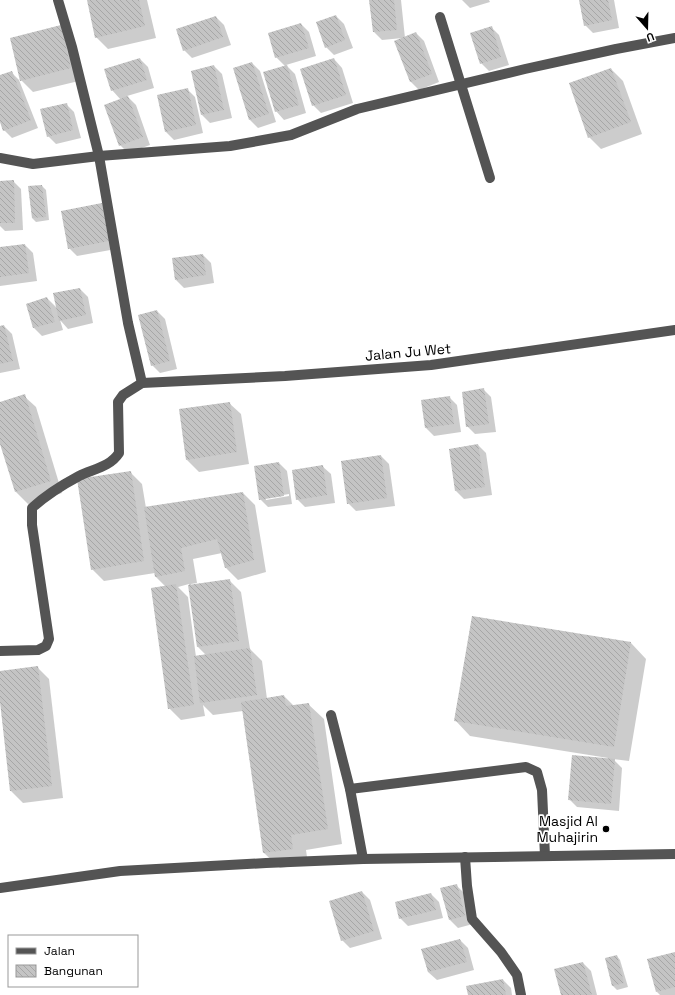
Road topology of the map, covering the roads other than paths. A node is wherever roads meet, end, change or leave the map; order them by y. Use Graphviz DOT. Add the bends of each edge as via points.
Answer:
graph roads {
  1 [pos="58,0"];
  2 [pos="440,17"];
  3 [pos="675,38"];
  4 [pos="461,85"];
  5 [pos="100,156"];
  6 [pos="0,158"];
  7 [pos="490,178"];
  8 [pos="675,330"];
  9 [pos="142,383"];
  10 [pos="0,651"];
  11 [pos="331,715"];
  12 [pos="350,789"];
  13 [pos="675,854"];
  14 [pos="545,856"];
  15 [pos="465,857"];
  16 [pos="364,859"];
  17 [pos="0,888"];
  18 [pos="521,995"];
  1 -- 5 [label="street"];
  2 -- 4 [label="street"];
  3 -- 4 [label="street"];
  4 -- 5 [label="street" via="356,109 291,135 230,146"];
  4 -- 7 [label="street"];
  5 -- 6 [label="street" via="33,164"];
  5 -- 9 [label="street" via="128,323"];
  8 -- 9 [label="street, Jalan Ju Wet" via="431,365"];
  9 -- 10 [label="street" via="123,395 118,402 119,453 115,460 79,476 32,508 32,525 49,639 46,646 38,650"];
  11 -- 12 [label="street"];
  12 -- 14 [label="street" via="526,767 537,772 542,790"];
  12 -- 16 [label="street"];
  13 -- 14 [label="street"];
  14 -- 15 [label="street"];
  15 -- 16 [label="street"];
  15 -- 18 [label="street" via="472,919 517,975"];
  16 -- 17 [label="street" via="120,871"];
}
